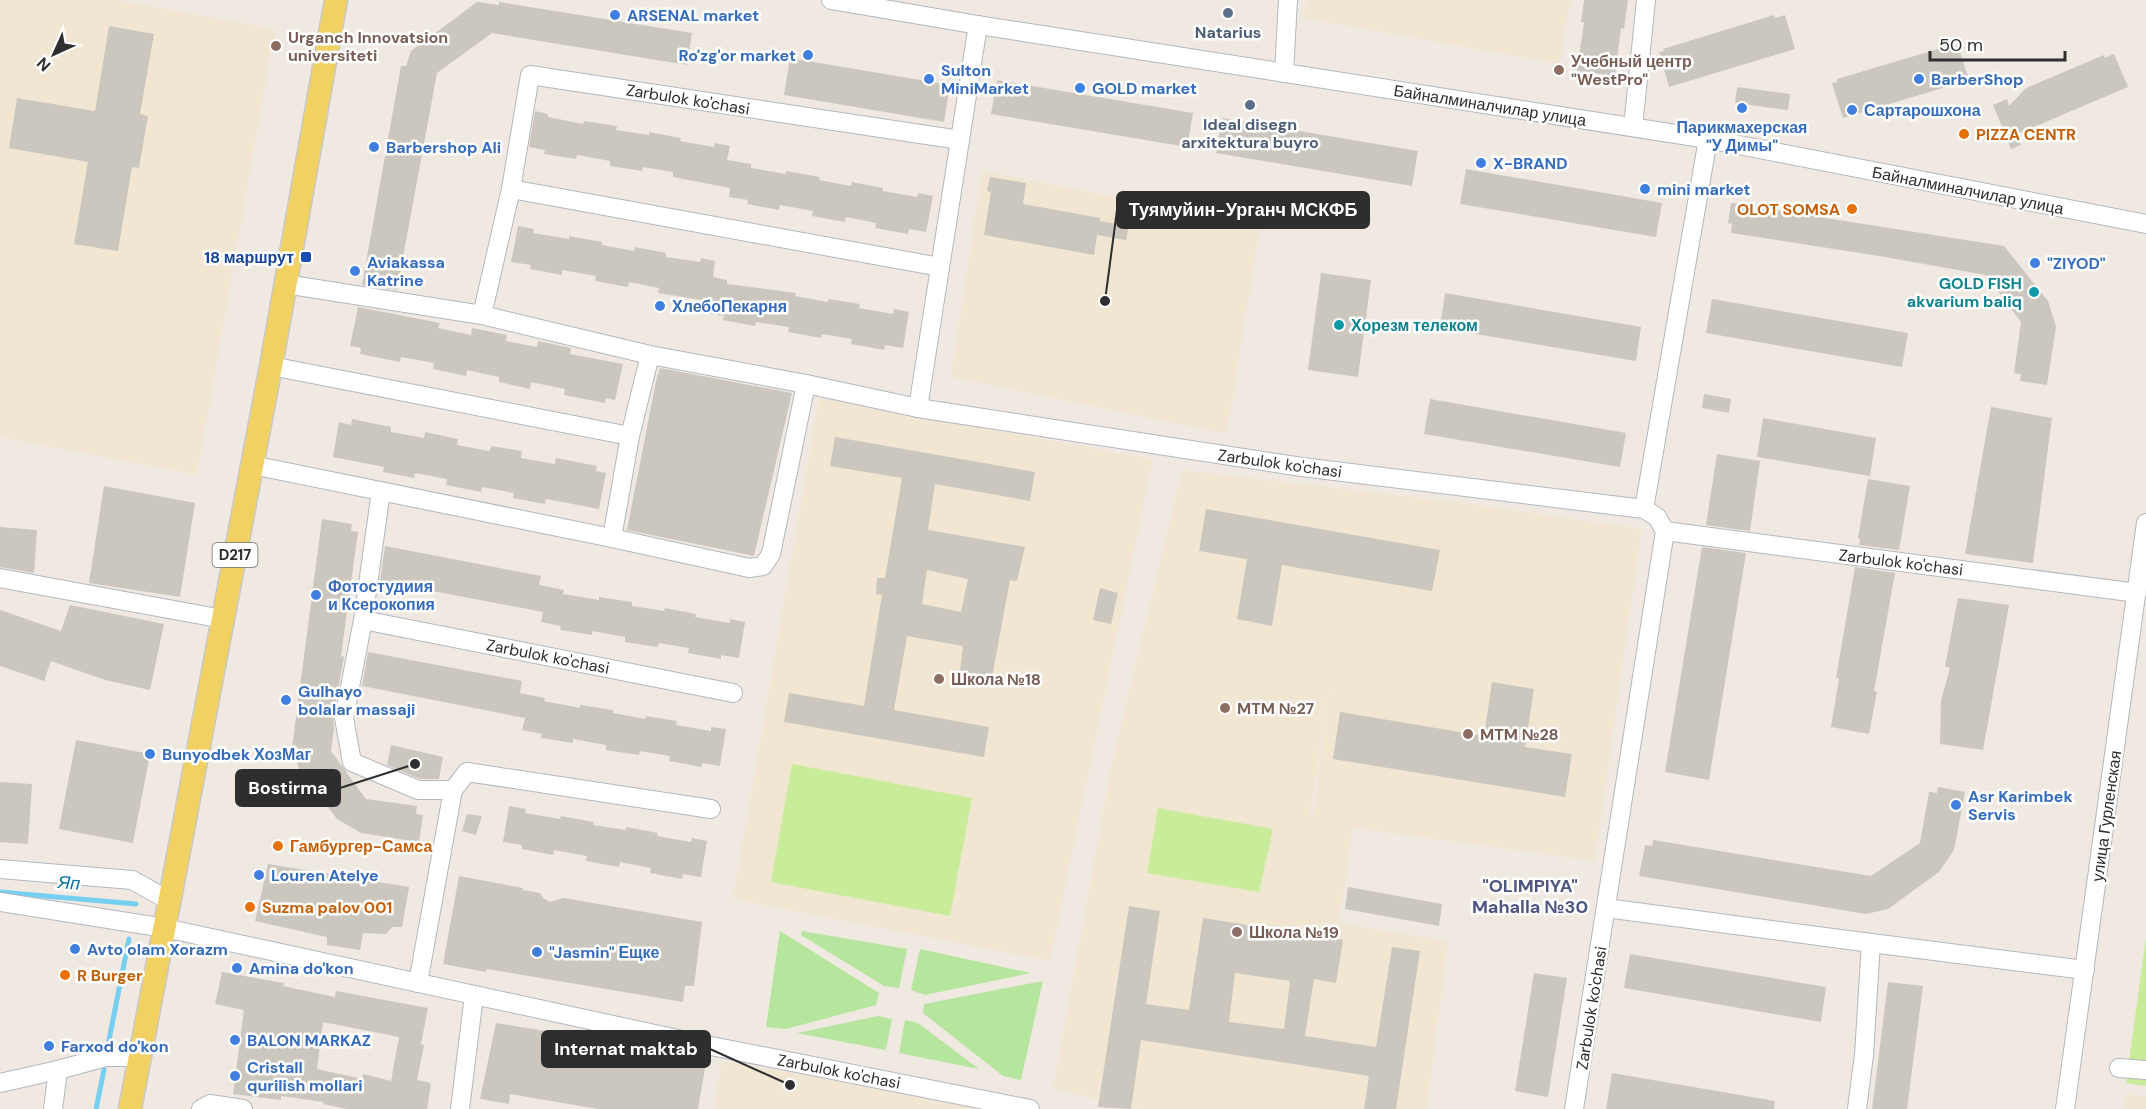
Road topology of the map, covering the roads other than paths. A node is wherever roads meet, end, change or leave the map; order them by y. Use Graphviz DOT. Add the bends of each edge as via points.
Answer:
graph roads {
  1 [pos="336,0"];
  2 [pos="831,0"];
  3 [pos="1288,0"];
  4 [pos="1646,0"];
  5 [pos="978,25"];
  6 [pos="1284,74"];
  7 [pos="1633,127"];
  8 [pos="1708,139"];
  9 [pos="960,140"];
  10 [pos="511,189"];
  11 [pos="2146,225"];
  12 [pos="940,267"];
  13 [pos="285,284"];
  14 [pos="482,315"];
  15 [pos="650,355"];
  16 [pos="271,366"];
  17 [pos="806,384"];
  18 [pos="918,408"];
  19 [pos="630,436"];
  20 [pos="252,465"];
  21 [pos="381,491"];
  22 [pos="1644,509"];
  23 [pos="2146,523"];
  24 [pos="1665,531"];
  25 [pos="612,538"];
  26 [pos="0,578"];
  27 [pos="2137,593"];
  28 [pos="223,619"];
  29 [pos="363,620"];
  30 [pos="733,693"];
  31 [pos="453,790"];
  32 [pos="711,809"];
  33 [pos="0,869"];
  34 [pos="170,901"];
  35 [pos="0,902"];
  36 [pos="1606,908"];
  37 [pos="165,928"];
  38 [pos="1871,943"];
  39 [pos="2085,970"];
  40 [pos="418,983"];
  41 [pos="474,995"];
  42 [pos="140,1057"];
  43 [pos="2119,1068"];
  44 [pos="58,1070"];
  45 [pos="2146,1070"];
  46 [pos="0,1083"];
  47 [pos="53,1109"];
  48 [pos="130,1109"];
  49 [pos="201,1109"];
  50 [pos="243,1109"];
  51 [pos="460,1109"];
  52 [pos="1030,1109"];
  53 [pos="1574,1109"];
  54 [pos="1857,1109"];
  55 [pos="2065,1109"];
  1 -- 13 [label="main road, D217"];
  2 -- 5 [label="street, Байналминалчилар улица"];
  3 -- 6 [label="street"];
  4 -- 7 [label="street"];
  5 -- 6 [label="street, Байналминалчилар улица"];
  5 -- 9 [label="street"];
  6 -- 7 [label="street, Байналминалчилар улица"];
  7 -- 8 [label="street, Байналминалчилар улица"];
  8 -- 11 [label="street, Байналминалчилар улица"];
  8 -- 22 [label="street"];
  9 -- 10 [label="street, Zarbulok ko'chasi" via="530,75"];
  9 -- 12 [label="street"];
  10 -- 12 [label="street"];
  10 -- 14 [label="street, Zarbulok ko'chasi"];
  12 -- 18 [label="street"];
  13 -- 14 [label="street"];
  13 -- 16 [label="main road, D217"];
  14 -- 15 [label="street, Zarbulok ko'chasi"];
  15 -- 17 [label="street, Zarbulok ko'chasi"];
  15 -- 19 [label="street"];
  16 -- 19 [label="street"];
  16 -- 20 [label="main road, D217"];
  17 -- 18 [label="street, Zarbulok ko'chasi"];
  17 -- 25 [label="street" via="771,554 762,566 749,568"];
  18 -- 22 [label="street, Zarbulok ko'chasi" via="1302,467"];
  19 -- 25 [label="street"];
  20 -- 21 [label="street"];
  20 -- 28 [label="main road, D217"];
  21 -- 25 [label="street"];
  21 -- 29 [label="street"];
  22 -- 24 [label="street" via="1657,517"];
  23 -- 27 [label="street, улица Гурленская"];
  24 -- 27 [label="street, Zarbulok ko'chasi"];
  24 -- 36 [label="street, Zarbulok ko'chasi"];
  26 -- 28 [label="street"];
  27 -- 39 [label="street, улица Гурленская"];
  28 -- 34 [label="main road, D217"];
  29 -- 30 [label="street, Zarbulok ko'chasi"];
  29 -- 31 [label="street" via="344,718 352,762 418,790"];
  31 -- 32 [label="street" via="467,772"];
  31 -- 40 [label="street"];
  33 -- 34 [label="street" via="132,880"];
  34 -- 37 [label="main road, D217"];
  35 -- 37 [label="street, Zarbulok ko'chasi"];
  36 -- 38 [label="street"];
  36 -- 53 [label="street, Zarbulok ko'chasi"];
  37 -- 40 [label="street, Zarbulok ko'chasi"];
  37 -- 42 [label="main road, D217"];
  38 -- 39 [label="street"];
  38 -- 54 [label="street"];
  39 -- 55 [label="street, улица Гурленская"];
  40 -- 41 [label="street, Zarbulok ko'chasi"];
  41 -- 51 [label="street"];
  41 -- 52 [label="street, Zarbulok ko'chasi"];
  42 -- 44 [label="street" via="106,1057"];
  42 -- 48 [label="main road, D217"];
  43 -- 45 [label="street"];
  44 -- 46 [label="street"];
  44 -- 47 [label="street"];
  49 -- 50 [label="street" via="210,1104"];
}
